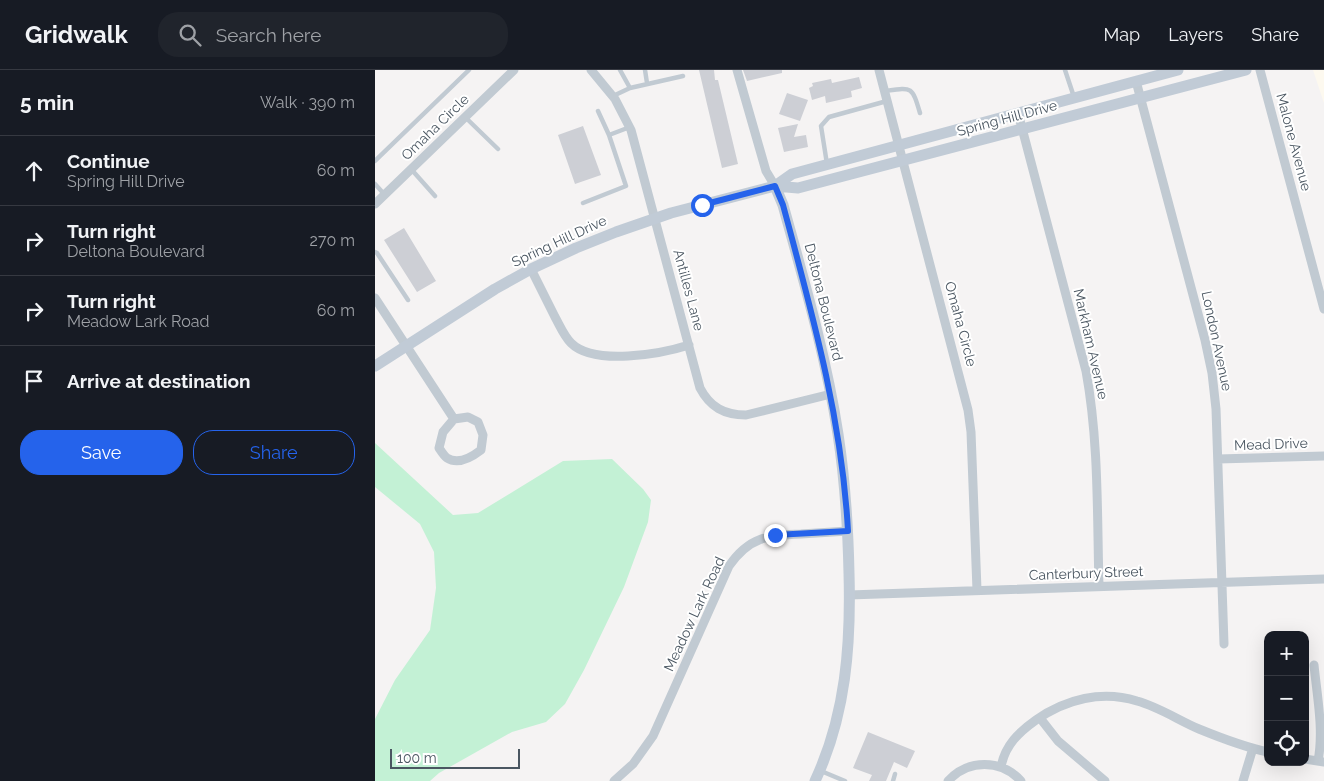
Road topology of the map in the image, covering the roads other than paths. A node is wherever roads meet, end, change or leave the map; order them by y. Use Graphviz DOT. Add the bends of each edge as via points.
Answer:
graph roads {
  1 [pos="469,70"];
  2 [pos="514,70"];
  3 [pos="591,70"];
  4 [pos="620,70"];
  5 [pos="645,70"];
  6 [pos="737,70"];
  7 [pos="879,70"];
  8 [pos="1065,70"];
  9 [pos="1178,70"];
  10 [pos="1246,70"];
  11 [pos="1260,70"];
  12 [pos="683,76"];
  13 [pos="1136,81"];
  14 [pos="647,83"];
  15 [pos="630,88"];
  16 [pos="885,91"];
  17 [pos="613,96"];
  18 [pos="1074,98"];
  19 [pos="1141,98"];
  20 [pos="887,101"];
  21 [pos="598,111"];
  22 [pos="920,113"];
  23 [pos="1018,113"];
  24 [pos="465,117"];
  25 [pos="630,127"];
  26 [pos="1022,129"];
  27 [pos="609,135"];
  28 [pos="899,145"];
  29 [pos="498,149"];
  30 [pos="904,160"];
  31 [pos="375,161"];
  32 [pos="828,165"];
  33 [pos="411,169"];
  34 [pos="375,184"];
  35 [pos="775,186"];
  36 [pos="384,195"];
  37 [pos="435,196"];
  38 [pos="583,203"];
  39 [pos="375,204"];
  40 [pos="655,218"];
  41 [pos="375,252"];
  42 [pos="531,269"];
  43 [pos="376,300"];
  44 [pos="408,300"];
  45 [pos="1324,309"];
  46 [pos="689,344"];
  47 [pos="406,346"];
  48 [pos="375,366"];
  49 [pos="831,394"];
  50 [pos="455,418"];
  51 [pos="1324,456"];
  52 [pos="1218,459"];
  53 [pos="848,531"];
  54 [pos="1324,579"];
  55 [pos="1223,582"];
  56 [pos="1099,586"];
  57 [pos="977,590"];
  58 [pos="849,594"];
  59 [pos="1225,644"];
  60 [pos="1314,664"];
  61 [pos="1039,718"];
  62 [pos="1253,748"];
  63 [pos="1264,751"];
  64 [pos="1321,762"];
  65 [pos="1001,767"];
  66 [pos="895,774"];
  67 [pos="817,776"];
  68 [pos="614,781"];
  69 [pos="845,781"];
  70 [pos="893,781"];
  71 [pos="948,781"];
  72 [pos="1021,781"];
  73 [pos="1105,781"];
  74 [pos="1243,781"];
  1 -- 31 [label="lane"];
  2 -- 24 [label="street, Omaha Circle"];
  3 -- 17 [label="street, Antilles Lane"];
  4 -- 15 [label="lane"];
  5 -- 14 [label="lane"];
  6 -- 35 [label="street" via="766,171"];
  7 -- 16 [label="street, Omaha Circle"];
  8 -- 18 [label="lane"];
  9 -- 13 [label="main road, Spring Hill Drive"];
  10 -- 19 [label="main road, Spring Hill Drive"];
  11 -- 45 [label="street, Malone Avenue"];
  12 -- 14 [label="lane"];
  13 -- 18 [label="main road, Spring Hill Drive"];
  13 -- 19 [label="street, London Avenue"];
  14 -- 15 [label="lane"];
  15 -- 17 [label="lane"];
  16 -- 20 [label="street, Omaha Circle"];
  16 -- 22 [label="lane" via="904,88 910,91"];
  17 -- 25 [label="street, Antilles Lane"];
  18 -- 23 [label="main road, Spring Hill Drive"];
  19 -- 26 [label="main road, Spring Hill Drive"];
  19 -- 52 [label="street, London Avenue" via="1205,340 1216,409"];
  20 -- 28 [label="street, Omaha Circle"];
  20 -- 32 [label="lane" via="829,117 821,126"];
  21 -- 27 [label="lane"];
  23 -- 26 [label="street, Markham Avenue"];
  23 -- 28 [label="main road, Spring Hill Drive"];
  24 -- 29 [label="lane"];
  24 -- 33 [label="street, Omaha Circle"];
  25 -- 27 [label="lane"];
  25 -- 40 [label="street, Antilles Lane"];
  26 -- 30 [label="main road, Spring Hill Drive"];
  26 -- 56 [label="street, Markham Avenue" via="1091,398"];
  27 -- 38 [label="lane" via="626,186"];
  28 -- 30 [label="street, Omaha Circle"];
  28 -- 32 [label="main road, Spring Hill Drive"];
  30 -- 35 [label="main road, Spring Hill Drive" via="798,188"];
  30 -- 57 [label="street, Omaha Circle" via="968,410"];
  32 -- 35 [label="main road, Spring Hill Drive" via="792,174"];
  33 -- 36 [label="street, Omaha Circle"];
  33 -- 37 [label="lane"];
  34 -- 36 [label="lane"];
  35 -- 40 [label="main road, Spring Hill Drive"];
  35 -- 49 [label="main road, Deltona Boulevard" via="821,346"];
  36 -- 39 [label="street, Omaha Circle"];
  40 -- 42 [label="main road, Spring Hill Drive"];
  40 -- 46 [label="street, Antilles Lane"];
  41 -- 44 [label="lane"];
  42 -- 46 [label="street" via="565,335 578,349 628,356 669,351"];
  42 -- 47 [label="main road, Spring Hill Drive" via="487,293"];
  43 -- 47 [label="street"];
  46 -- 49 [label="street, Antilles Lane" via="700,388 711,404 725,413 746,415"];
  47 -- 48 [label="main road, Spring Hill Drive"];
  47 -- 50 [label="street"];
  49 -- 53 [label="main road, Deltona Boulevard"];
  50 -- 50 [label="street" via="468,417 478,422 483,435 481,450 458,461 447,458 439,448 443,432"];
  51 -- 52 [label="street, Mead Drive"];
  52 -- 55 [label="street, London Avenue"];
  53 -- 58 [label="main road, Deltona Boulevard"];
  53 -- 68 [label="street, Meadow Lark Road" via="765,537 737,556 729,566 653,736 633,764"];
  54 -- 55 [label="street, Canterbury Street"];
  55 -- 56 [label="street, Canterbury Street"];
  55 -- 59 [label="street, London Avenue"];
  56 -- 57 [label="street, Canterbury Street"];
  57 -- 58 [label="street, Canterbury Street"];
  58 -- 67 [label="main road, Deltona Boulevard" via="850,628 844,688"];
  60 -- 64 [label="street"];
  61 -- 62 [label="street" via="1071,701 1088,697 1121,697 1137,700"];
  61 -- 65 [label="street" via="1013,739"];
  61 -- 73 [label="street" via="1057,741"];
  62 -- 63 [label="street"];
  62 -- 74 [label="street"];
  65 -- 71 [label="street" via="975,764"];
  65 -- 72 [label="street"];
  66 -- 70 [label="lane"];
  67 -- 69 [label="lane"];
}
